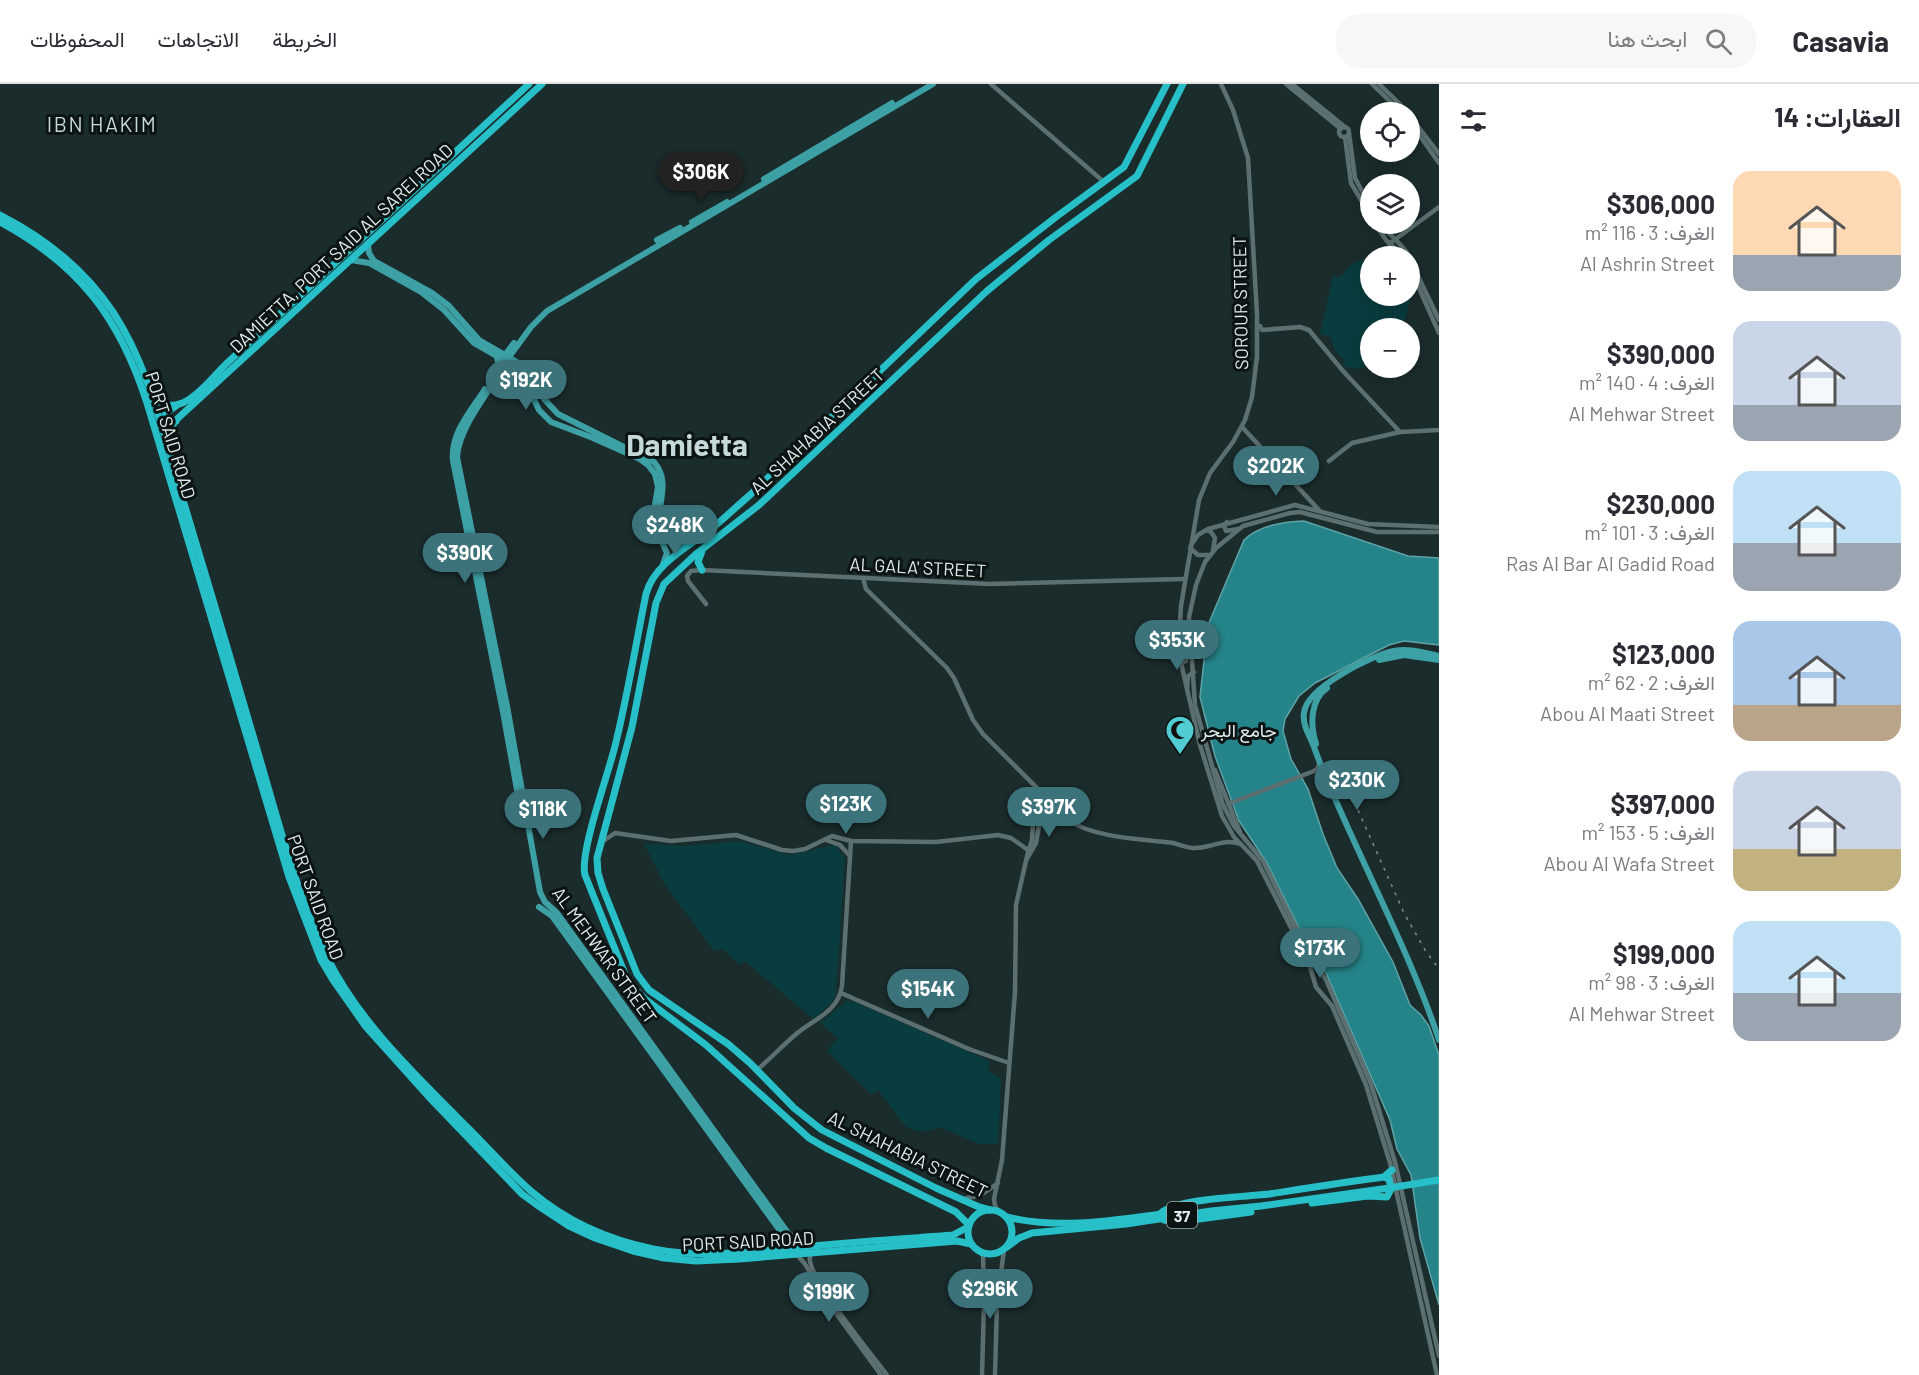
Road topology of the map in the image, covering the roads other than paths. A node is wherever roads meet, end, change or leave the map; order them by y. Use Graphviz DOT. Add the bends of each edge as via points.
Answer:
graph roads {
  1 [pos="529,84"];
  2 [pos="542,84"];
  3 [pos="927,84"];
  4 [pos="933,84"];
  5 [pos="991,84"];
  6 [pos="1167,84"];
  7 [pos="1183,84"];
  8 [pos="1221,84"];
  9 [pos="1286,84"];
  10 [pos="1292,84"];
  11 [pos="1372,84"];
  12 [pos="1379,84"];
  13 [pos="1393,102"];
  14 [pos="1396,102"];
  15 [pos="1156,103"];
  16 [pos="1170,109"];
  17 [pos="1148,118"];
  18 [pos="1162,125"];
  19 [pos="1343,128"];
  20 [pos="1420,131"];
  21 [pos="1347,135"];
  22 [pos="1420,136"];
  23 [pos="828,143"];
  24 [pos="1439,154"];
  25 [pos="1439,163"];
  26 [pos="1104,182"];
  27 [pos="1356,188"];
  28 [pos="1360,193"];
  29 [pos="1360,196"];
  30 [pos="1076,203"];
  31 [pos="1439,207"];
  32 [pos="1085,214"];
  33 [pos="0,215"];
  34 [pos="1420,221"];
  35 [pos="0,222"];
  36 [pos="1042,228"];
  37 [pos="1382,234"];
  38 [pos="1390,234"];
  39 [pos="1402,234"];
  40 [pos="1405,234"];
  41 [pos="1394,239"];
  42 [pos="1049,240"];
  43 [pos="368,244"];
  44 [pos="1389,244"];
  45 [pos="1400,244"];
  46 [pos="1398,246"];
  47 [pos="351,260"];
  48 [pos="370,261"];
  49 [pos="1420,281"];
  50 [pos="314,288"];
  51 [pos="1420,290"];
  52 [pos="299,296"];
  53 [pos="304,302"];
  54 [pos="939,316"];
  55 [pos="1439,320"];
  56 [pos="1259,325"];
  57 [pos="948,327"];
  58 [pos="1439,333"];
  59 [pos="506,358"];
  60 [pos="153,400"];
  61 [pos="851,400"];
  62 [pos="176,406"];
  63 [pos="550,407"];
  64 [pos="861,409"];
  65 [pos="541,412"];
  66 [pos="561,417"];
  67 [pos="176,420"];
  68 [pos="551,422"];
  69 [pos="1242,427"];
  70 [pos="1439,430"];
  71 [pos="1400,432"];
  72 [pos="164,438"];
  73 [pos="1329,461"];
  74 [pos="1318,510"];
  75 [pos="731,512"];
  76 [pos="740,521"];
  77 [pos="720,522"];
  78 [pos="1227,522"];
  79 [pos="1375,525"];
  80 [pos="1388,525"];
  81 [pos="1239,529"];
  82 [pos="1205,530"];
  83 [pos="1439,530"];
  84 [pos="728,531"];
  85 [pos="1375,531"];
  86 [pos="1388,532"];
  87 [pos="697,539"];
  88 [pos="667,545"];
  89 [pos="1190,548"];
  90 [pos="702,549"];
  91 [pos="1210,554"];
  92 [pos="702,570"];
  93 [pos="659,572"];
  94 [pos="864,578"];
  95 [pos="1184,579"];
  96 [pos="706,604"];
  97 [pos="655,608"];
  98 [pos="643,610"];
  99 [pos="216,617"];
  100 [pos="492,644"];
  101 [pos="1190,645"];
  102 [pos="1439,656"];
  103 [pos="1439,660"];
  104 [pos="1180,663"];
  105 [pos="1194,672"];
  106 [pos="1186,693"];
  107 [pos="1313,700"];
  108 [pos="505,711"];
  109 [pos="1304,717"];
  110 [pos="1313,718"];
  111 [pos="620,724"];
  112 [pos="632,727"];
  113 [pos="618,736"];
  114 [pos="629,739"];
  115 [pos="1319,763"];
  116 [pos="1212,765"];
  117 [pos="1324,774"];
  118 [pos="1302,778"];
  119 [pos="1050,802"];
  120 [pos="1229,806"];
  121 [pos="606,822"];
  122 [pos="528,824"];
  123 [pos="615,833"];
  124 [pos="1241,834"];
  125 [pos="825,840"];
  126 [pos="851,841"];
  127 [pos="601,843"];
  128 [pos="1243,845"];
  129 [pos="1028,849"];
  130 [pos="850,856"];
  131 [pos="1027,859"];
  132 [pos="603,889"];
  133 [pos="592,893"];
  134 [pos="539,907"];
  135 [pos="576,944"];
  136 [pos="1323,974"];
  137 [pos="1313,978"];
  138 [pos="1330,990"];
  139 [pos="841,993"];
  140 [pos="1322,994"];
  141 [pos="1439,1028"];
  142 [pos="1439,1040"];
  143 [pos="731,1047"];
  144 [pos="725,1062"];
  145 [pos="1009,1063"];
  146 [pos="757,1070"];
  147 [pos="780,1095"];
  148 [pos="771,1104"];
  149 [pos="871,1155"];
  150 [pos="894,1166"];
  151 [pos="737,1167"];
  152 [pos="864,1167"];
  153 [pos="1392,1170"];
  154 [pos="883,1176"];
  155 [pos="1384,1177"];
  156 [pos="1439,1177"];
  157 [pos="998,1183"];
  158 [pos="961,1200"];
  159 [pos="990,1210"];
  160 [pos="1003,1215"];
  161 [pos="1161,1216"];
  162 [pos="1029,1221"];
  163 [pos="969,1226"];
  164 [pos="1032,1233"];
  165 [pos="971,1244"];
  166 [pos="877,1245"];
  167 [pos="805,1246"];
  168 [pos="862,1246"];
  169 [pos="1006,1248"];
  170 [pos="776,1249"];
  171 [pos="812,1252"];
  172 [pos="983,1253"];
  173 [pos="794,1254"];
  174 [pos="682,1257"];
  175 [pos="997,1303"];
  176 [pos="984,1304"];
  177 [pos="1439,1356"];
  178 [pos="881,1375"];
  179 [pos="887,1375"];
  180 [pos="982,1375"];
  181 [pos="995,1375"];
  182 [pos="1437,1375"];
  1 -- 50 [label="highway, DAMIETTA, PORT SAID AL SAREI ROAD"];
  2 -- 43 [label="highway, DAMIETTA, PORT SAID AL SAREI ROAD"];
  3 -- 23 [label="main road"];
  4 -- 23 [label="main road"];
  5 -- 26 [label="street"];
  6 -- 15 [label="highway, AL SHAHABIA STREET"];
  7 -- 16 [label="highway, AL SHAHABIA STREET"];
  8 -- 56 [label="street, SOROUR STREET" via="1236,116 1248,158"];
  9 -- 19 [label="street"];
  10 -- 19 [label="street"];
  11 -- 13 [label="street"];
  12 -- 14 [label="street"];
  15 -- 16 [label="highway" via="1161,110"];
  15 -- 17 [label="highway, AL SHAHABIA STREET"];
  16 -- 18 [label="highway, AL SHAHABIA STREET"];
  17 -- 18 [label="highway" via="1157,119"];
  17 -- 26 [label="highway, AL SHAHABIA STREET" via="1126,164"];
  18 -- 32 [label="highway, AL SHAHABIA STREET" via="1137,176"];
  19 -- 21 [label="street"];
  19 -- 21 [label="street" via="1340,134"];
  20 -- 24 [label="street"];
  21 -- 27 [label="street"];
  22 -- 25 [label="street"];
  23 -- 59 [label="main road" via="548,312"];
  26 -- 30 [label="highway, AL SHAHABIA STREET"];
  27 -- 28 [label="street"];
  27 -- 29 [label="street"];
  30 -- 32 [label="highway"];
  30 -- 36 [label="highway, AL SHAHABIA STREET"];
  31 -- 34 [label="street"];
  32 -- 42 [label="highway, AL SHAHABIA STREET"];
  33 -- 60 [label="highway, PORT SAID ROAD" via="56,250 101,294 132,345"];
  35 -- 99 [label="highway, PORT SAID ROAD" via="39,246 71,273 96,299 116,329 140,381"];
  36 -- 42 [label="highway" via="1048,232"];
  36 -- 54 [label="highway, AL SHAHABIA STREET" via="976,279"];
  37 -- 44 [label="street"];
  38 -- 41 [label="street"];
  39 -- 41 [label="street"];
  40 -- 45 [label="street"];
  41 -- 44 [label="street"];
  41 -- 45 [label="street"];
  42 -- 57 [label="highway, AL SHAHABIA STREET"];
  43 -- 47 [label="highway, DAMIETTA, PORT SAID AL SAREI ROAD"];
  43 -- 48 [label="main road"];
  45 -- 46 [label="street"];
  47 -- 48 [label="main road"];
  47 -- 50 [label="highway, DAMIETTA, PORT SAID AL SAREI ROAD"];
  48 -- 59 [label="main road" via="425,288 478,340"];
  49 -- 55 [label="street"];
  50 -- 52 [label="highway, DAMIETTA, PORT SAID AL SAREI ROAD"];
  50 -- 53 [label="highway, DAMIETTA, PORT SAID AL SAREI ROAD"];
  51 -- 58 [label="street"];
  52 -- 53 [label="highway"];
  52 -- 62 [label="highway, DAMIETTA, PORT SAID AL SAREI ROAD" via="193,398"];
  53 -- 67 [label="highway, DAMIETTA, PORT SAID AL SAREI ROAD"];
  54 -- 57 [label="highway"];
  54 -- 61 [label="highway, AL SHAHABIA STREET"];
  56 -- 69 [label="street, SOROUR STREET" via="1252,397"];
  56 -- 71 [label="street" via="1262,330 1309,330"];
  57 -- 64 [label="highway, AL SHAHABIA STREET"];
  59 -- 63 [label="main road" via="526,369"];
  59 -- 65 [label="main road" via="522,375"];
  59 -- 100 [label="main road, AL MEHWAR STREET" via="465,430 458,452"];
  59 -- 100 [label="main road, AL MEHWAR STREET" via="499,363 458,432 452,451"];
  60 -- 62 [label="highway"];
  60 -- 72 [label="highway, PORT SAID ROAD"];
  61 -- 64 [label="highway" via="854,407"];
  61 -- 75 [label="highway, AL SHAHABIA STREET"];
  62 -- 67 [label="highway" via="164,417"];
  63 -- 65 [label="main road" via="547,413"];
  63 -- 66 [label="main road"];
  64 -- 76 [label="highway, AL SHAHABIA STREET"];
  65 -- 68 [label="main road"];
  66 -- 68 [label="main road"];
  66 -- 88 [label="main road" via="647,457 656,465 664,488 659,523"];
  67 -- 72 [label="highway, DAMIETTA, PORT SAID AL SAREI ROAD"];
  68 -- 88 [label="main road" via="651,467 658,487 654,524"];
  69 -- 74 [label="street"];
  69 -- 89 [label="street, SOROUR STREET" via="1203,487"];
  70 -- 71 [label="street"];
  71 -- 73 [label="street" via="1352,443"];
  72 -- 99 [label="highway, PORT SAID ROAD"];
  74 -- 78 [label="street" via="1287,506"];
  74 -- 79 [label="street"];
  75 -- 76 [label="highway" via="733,520"];
  75 -- 77 [label="highway, AL SHAHABIA STREET"];
  76 -- 84 [label="highway, AL SHAHABIA STREET"];
  77 -- 84 [label="highway" via="726,523"];
  77 -- 87 [label="highway, AL SHAHABIA STREET"];
  78 -- 81 [label="street" via="1226,531"];
  78 -- 82 [label="street"];
  79 -- 80 [label="street"];
  79 -- 85 [label="street"];
  80 -- 83 [label="street"];
  80 -- 86 [label="street"];
  81 -- 85 [label="street" via="1300,512"];
  81 -- 91 [label="street"];
  82 -- 89 [label="street"];
  82 -- 91 [label="street" via="1215,538"];
  83 -- 86 [label="street"];
  84 -- 90 [label="highway, AL SHAHABIA STREET"];
  85 -- 86 [label="street"];
  87 -- 88 [label="main road"];
  87 -- 93 [label="highway, AL SHAHABIA STREET"];
  88 -- 93 [label="main road"];
  89 -- 91 [label="street" via="1198,555"];
  89 -- 95 [label="street, SOROUR STREET"];
  90 -- 92 [label="highway" via="698,562"];
  90 -- 97 [label="highway, AL SHAHABIA STREET" via="664,584"];
  91 -- 101 [label="street" via="1190,606"];
  92 -- 94 [label="street, AL GALA' STREET"];
  92 -- 96 [label="street" via="692,571 687,579"];
  93 -- 98 [label="highway, AL SHAHABIA STREET" via="648,587"];
  94 -- 95 [label="street, AL GALA' STREET" via="990,584"];
  94 -- 119 [label="street" via="866,589 947,668 983,734"];
  95 -- 104 [label="street, SOROUR STREET"];
  97 -- 98 [label="highway"];
  97 -- 112 [label="highway, AL SHAHABIA STREET"];
  98 -- 111 [label="highway, AL SHAHABIA STREET"];
  99 -- 174 [label="highway, PORT SAID ROAD" via="309,913 333,967 372,1023 536,1200 602,1234"];
  100 -- 108 [label="main road, AL MEHWAR STREET"];
  101 -- 104 [label="street" via="1186,661"];
  101 -- 105 [label="street"];
  102 -- 107 [label="main road" via="1407,650 1388,652 1320,688"];
  103 -- 107 [label="main road" via="1404,655 1384,658 1333,684"];
  104 -- 106 [label="street, SOROUR STREET"];
  105 -- 106 [label="street" via="1188,676"];
  105 -- 116 [label="street" via="1196,705"];
  106 -- 128 [label="street, SOROUR STREET" via="1218,806 1227,827"];
  107 -- 109 [label="main road" via="1305,706"];
  107 -- 110 [label="main road"];
  108 -- 122 [label="main road, AL MEHWAR STREET"];
  108 -- 122 [label="main road, AL MEHWAR STREET" via="520,820"];
  109 -- 110 [label="main road"];
  109 -- 115 [label="main road"];
  110 -- 141 [label="main road" via="1322,761"];
  111 -- 112 [label="highway"];
  111 -- 113 [label="highway, AL SHAHABIA STREET"];
  112 -- 114 [label="highway, AL SHAHABIA STREET"];
  113 -- 114 [label="highway"];
  113 -- 133 [label="highway, AL SHAHABIA STREET" via="583,865"];
  114 -- 121 [label="highway, AL SHAHABIA STREET"];
  115 -- 117 [label="main road"];
  115 -- 118 [label="street" via="1316,770"];
  116 -- 120 [label="street"];
  116 -- 124 [label="street" via="1223,805"];
  117 -- 118 [label="street"];
  117 -- 142 [label="main road"];
  118 -- 120 [label="street"];
  119 -- 128 [label="street" via="1077,825 1123,837 1195,848 1223,842"];
  119 -- 129 [label="street" via="1034,820"];
  119 -- 131 [label="street"];
  120 -- 124 [label="street"];
  121 -- 123 [label="street"];
  121 -- 127 [label="highway, AL SHAHABIA STREET"];
  122 -- 135 [label="main road, AL MEHWAR STREET" via="540,892"];
  123 -- 125 [label="street" via="671,841 738,836 792,851"];
  123 -- 127 [label="street"];
  124 -- 136 [label="street" via="1261,857"];
  125 -- 126 [label="street" via="834,836"];
  125 -- 130 [label="street" via="838,843"];
  126 -- 129 [label="street" via="947,841 996,835 1011,838"];
  126 -- 130 [label="street"];
  127 -- 132 [label="highway, AL SHAHABIA STREET" via="597,866"];
  128 -- 137 [label="street, SOROUR STREET" via="1257,861 1307,958"];
  129 -- 131 [label="street"];
  130 -- 139 [label="street"];
  131 -- 145 [label="street" via="1016,908 1016,987"];
  132 -- 133 [label="highway"];
  132 -- 143 [label="highway, AL SHAHABIA STREET" via="643,983"];
  133 -- 144 [label="highway, AL SHAHABIA STREET" via="635,989"];
  134 -- 135 [label="main road, AL MEHWAR STREET"];
  135 -- 151 [label="main road, AL MEHWAR STREET"];
  136 -- 137 [label="street" via="1319,981"];
  136 -- 138 [label="street"];
  137 -- 140 [label="street, SOROUR STREET"];
  138 -- 140 [label="street" via="1325,989"];
  138 -- 177 [label="street" via="1368,1075 1385,1126"];
  139 -- 145 [label="street" via="969,1050"];
  139 -- 146 [label="street" via="831,1009 795,1034"];
  140 -- 153 [label="street, SOROUR STREET" via="1363,1076"];
  143 -- 144 [label="highway" via="724,1050"];
  143 -- 146 [label="highway, AL SHAHABIA STREET"];
  144 -- 148 [label="highway, AL SHAHABIA STREET"];
  145 -- 157 [label="street"];
  146 -- 147 [label="highway, AL SHAHABIA STREET"];
  147 -- 148 [label="highway"];
  147 -- 149 [label="highway, AL SHAHABIA STREET" via="822,1130"];
  148 -- 152 [label="highway, AL SHAHABIA STREET" via="815,1142"];
  149 -- 150 [label="highway, AL SHAHABIA STREET"];
  149 -- 152 [label="highway" via="871,1162"];
  150 -- 154 [label="highway" via="883,1167"];
  150 -- 158 [label="highway, AL SHAHABIA STREET"];
  151 -- 167 [label="main road, AL MEHWAR STREET" via="790,1235"];
  151 -- 170 [label="main road, AL MEHWAR STREET" via="781,1232 782,1242"];
  152 -- 154 [label="highway, AL SHAHABIA STREET"];
  153 -- 155 [label="highway"];
  153 -- 182 [label="street, SOROUR STREET"];
  154 -- 163 [label="highway, AL SHAHABIA STREET" via="956,1212"];
  155 -- 161 [label="highway" via="1170,1207"];
  155 -- 161 [label="highway" via="1389,1179 1391,1189 1385,1197 1368,1196 1177,1222"];
  156 -- 161 [label="highway, 37"];
  157 -- 158 [label="street" via="981,1195"];
  157 -- 160 [label="street" via="994,1203"];
  158 -- 159 [label="highway, AL SHAHABIA STREET"];
  159 -- 160 [label="highway"];
  159 -- 163 [label="highway" via="977,1214"];
  160 -- 162 [label="highway, 37"];
  160 -- 169 [label="highway" via="1012,1232"];
  161 -- 162 [label="highway, 37" via="1082,1223"];
  161 -- 164 [label="highway, 37" via="1116,1226"];
  162 -- 164 [label="highway" via="1024,1228"];
  163 -- 165 [label="highway"];
  163 -- 166 [label="highway, PORT SAID ROAD" via="953,1235"];
  164 -- 169 [label="highway, 37"];
  165 -- 166 [label="highway, PORT SAID ROAD" via="957,1241"];
  165 -- 172 [label="highway"];
  166 -- 168 [label="highway, PORT SAID ROAD"];
  167 -- 168 [label="highway, PORT SAID ROAD"];
  167 -- 170 [label="highway, PORT SAID ROAD"];
  168 -- 171 [label="highway, PORT SAID ROAD"];
  169 -- 172 [label="highway" via="995,1254"];
  169 -- 175 [label="street"];
  170 -- 174 [label="highway, PORT SAID ROAD"];
  171 -- 173 [label="highway, PORT SAID ROAD"];
  171 -- 179 [label="street" via="810,1263 825,1289"];
  172 -- 176 [label="street"];
  173 -- 174 [label="highway, PORT SAID ROAD" via="722,1260"];
  173 -- 178 [label="street" via="805,1264 826,1300"];
  175 -- 176 [label="street" via="991,1309"];
  175 -- 181 [label="street"];
  176 -- 180 [label="street"];
}
